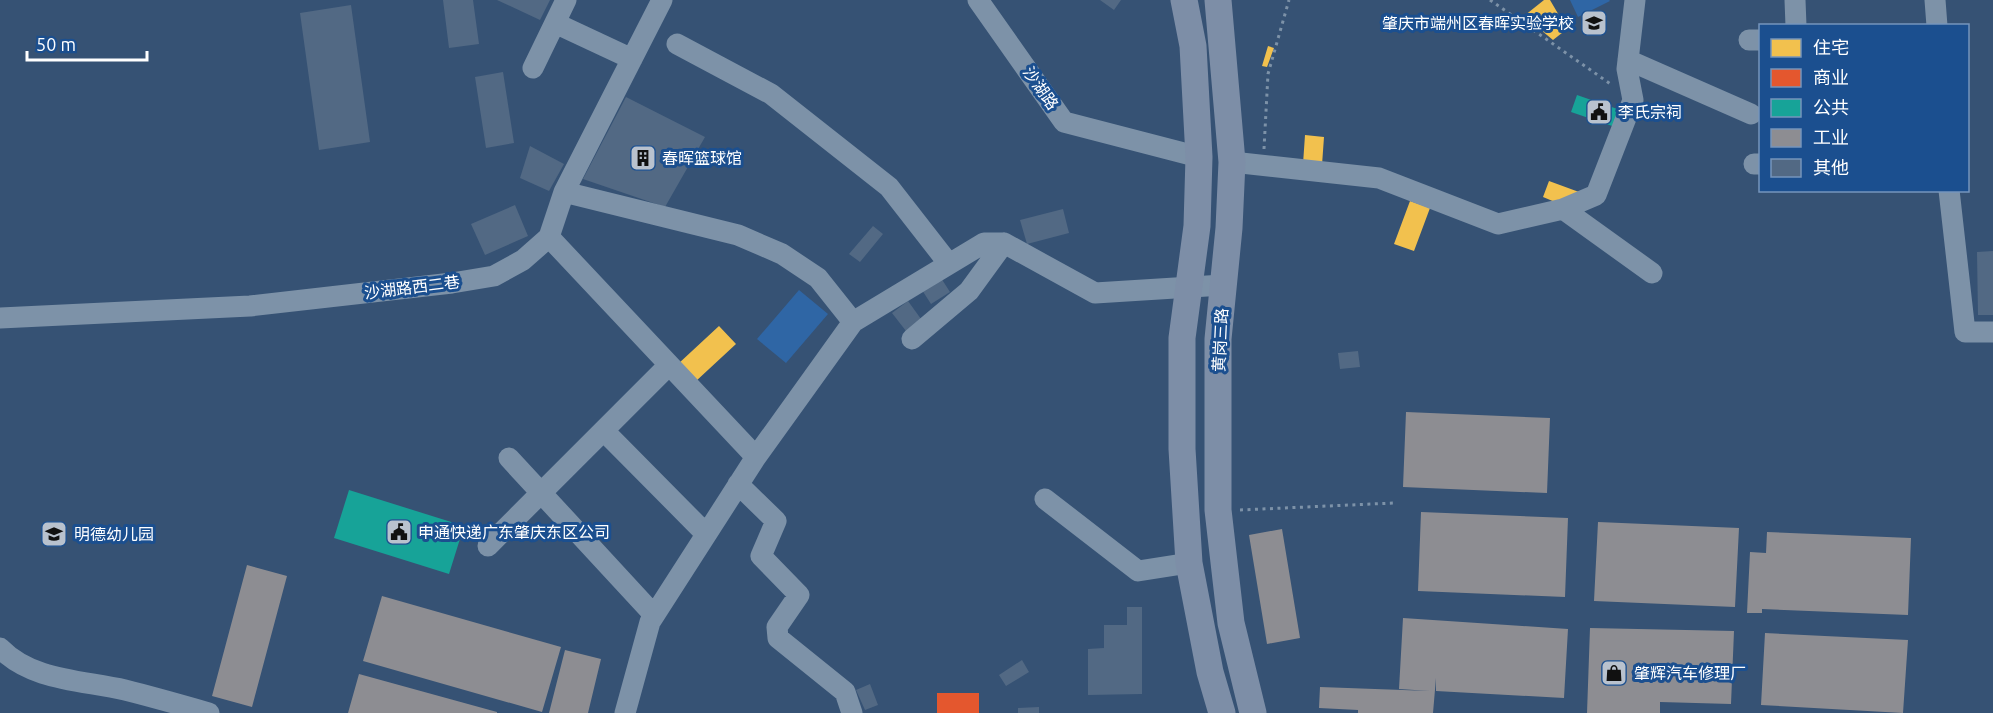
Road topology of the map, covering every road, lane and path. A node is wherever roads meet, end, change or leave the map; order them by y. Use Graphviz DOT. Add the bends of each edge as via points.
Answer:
graph roads {
  1 [pos="566,0"];
  2 [pos="662,0"];
  3 [pos="978,0"];
  4 [pos="1184,0"];
  5 [pos="1218,0"];
  6 [pos="1289,0"];
  7 [pos="1490,0"];
  8 [pos="1635,0"];
  9 [pos="1795,0"];
  10 [pos="1935,0"];
  11 [pos="555,23"];
  12 [pos="1796,24"];
  13 [pos="1936,24"];
  14 [pos="677,44"];
  15 [pos="632,59"];
  16 [pos="1628,60"];
  17 [pos="533,68"];
  18 [pos="1633,100"];
  19 [pos="1751,114"];
  20 [pos="1199,157"];
  21 [pos="1232,162"];
  22 [pos="1263,166"];
  23 [pos="564,192"];
  24 [pos="1949,192"];
  25 [pos="1563,209"];
  26 [pos="549,237"];
  27 [pos="1004,243"];
  28 [pos="949,264"];
  29 [pos="1652,273"];
  30 [pos="1223,285"];
  31 [pos="1189,286"];
  32 [pos="0,318"];
  33 [pos="853,322"];
  34 [pos="1993,332"];
  35 [pos="912,339"];
  36 [pos="669,365"];
  37 [pos="604,430"];
  38 [pos="756,457"];
  39 [pos="509,458"];
  40 [pos="738,484"];
  41 [pos="542,493"];
  42 [pos="1045,499"];
  43 [pos="1394,503"];
  44 [pos="1218,510"];
  45 [pos="706,534"];
  46 [pos="488,546"];
  47 [pos="1189,563"];
  48 [pos="654,615"];
  49 [pos="0,648"];
  50 [pos="1210,672"];
  51 [pos="1245,679"];
  52 [pos="209,713"];
  53 [pos="625,713"];
  54 [pos="852,713"];
  55 [pos="1212,713"];
  56 [pos="1222,713"];
  57 [pos="1244,713"];
  58 [pos="1253,713"];
  1 -- 11 [label="street"];
  2 -- 15 [label="street"];
  3 -- 20 [label="street, 沙湖路" via="1065,122"];
  4 -- 20 [label="main road" via="1193,46"];
  5 -- 21 [label="main road, 黄岗三路"];
  6 -- 22 [label="path" via="1268,74"];
  7 -- 18 [label="path"];
  8 -- 16 [label="street"];
  9 -- 12 [label="street"];
  10 -- 13 [label="street"];
  11 -- 15 [label="street"];
  11 -- 17 [label="street"];
  14 -- 28 [label="street" via="771,94 889,186"];
  15 -- 23 [label="street"];
  16 -- 18 [label="street"];
  16 -- 19 [label="street"];
  18 -- 25 [label="street" via="1596,195"];
  20 -- 31 [label="main road" via="1197,226"];
  21 -- 22 [label="street"];
  21 -- 30 [label="main road, 黄岗三路"];
  22 -- 25 [label="street" via="1379,178 1498,224"];
  23 -- 26 [label="street"];
  23 -- 33 [label="street" via="738,236 782,254 818,278"];
  24 -- 34 [label="street" via="1965,332"];
  25 -- 29 [label="street"];
  26 -- 32 [label="street, 沙湖路西二巷" via="523,260 494,276 452,283 250,306"];
  26 -- 36 [label="street"];
  27 -- 28 [label="street" via="984,243"];
  27 -- 31 [label="street" via="1095,293"];
  27 -- 35 [label="street" via="969,291"];
  28 -- 33 [label="street"];
  30 -- 31 [label="street"];
  30 -- 44 [label="main road, 黄岗三路" via="1218,339"];
  31 -- 47 [label="main road" via="1182,338 1182,438"];
  33 -- 38 [label="street"];
  36 -- 37 [label="street"];
  36 -- 38 [label="street"];
  37 -- 41 [label="street"];
  37 -- 45 [label="street"];
  38 -- 40 [label="street"];
  39 -- 41 [label="street"];
  40 -- 45 [label="street"];
  40 -- 54 [label="street" via="776,521 760,556 799,595 777,627 778,638 844,692"];
  41 -- 46 [label="street"];
  41 -- 48 [label="street"];
  42 -- 47 [label="street" via="1138,571"];
  43 -- 44 [label="path"];
  44 -- 51 [label="main road, 黄岗三路" via="1231,623"];
  45 -- 48 [label="street"];
  47 -- 50 [label="main road"];
  48 -- 53 [label="street"];
  49 -- 52 [label="street" via="31,670"];
  50 -- 55 [label="main road"];
  50 -- 56 [label="main road"];
  51 -- 57 [label="main road"];
  51 -- 58 [label="main road"];
}
